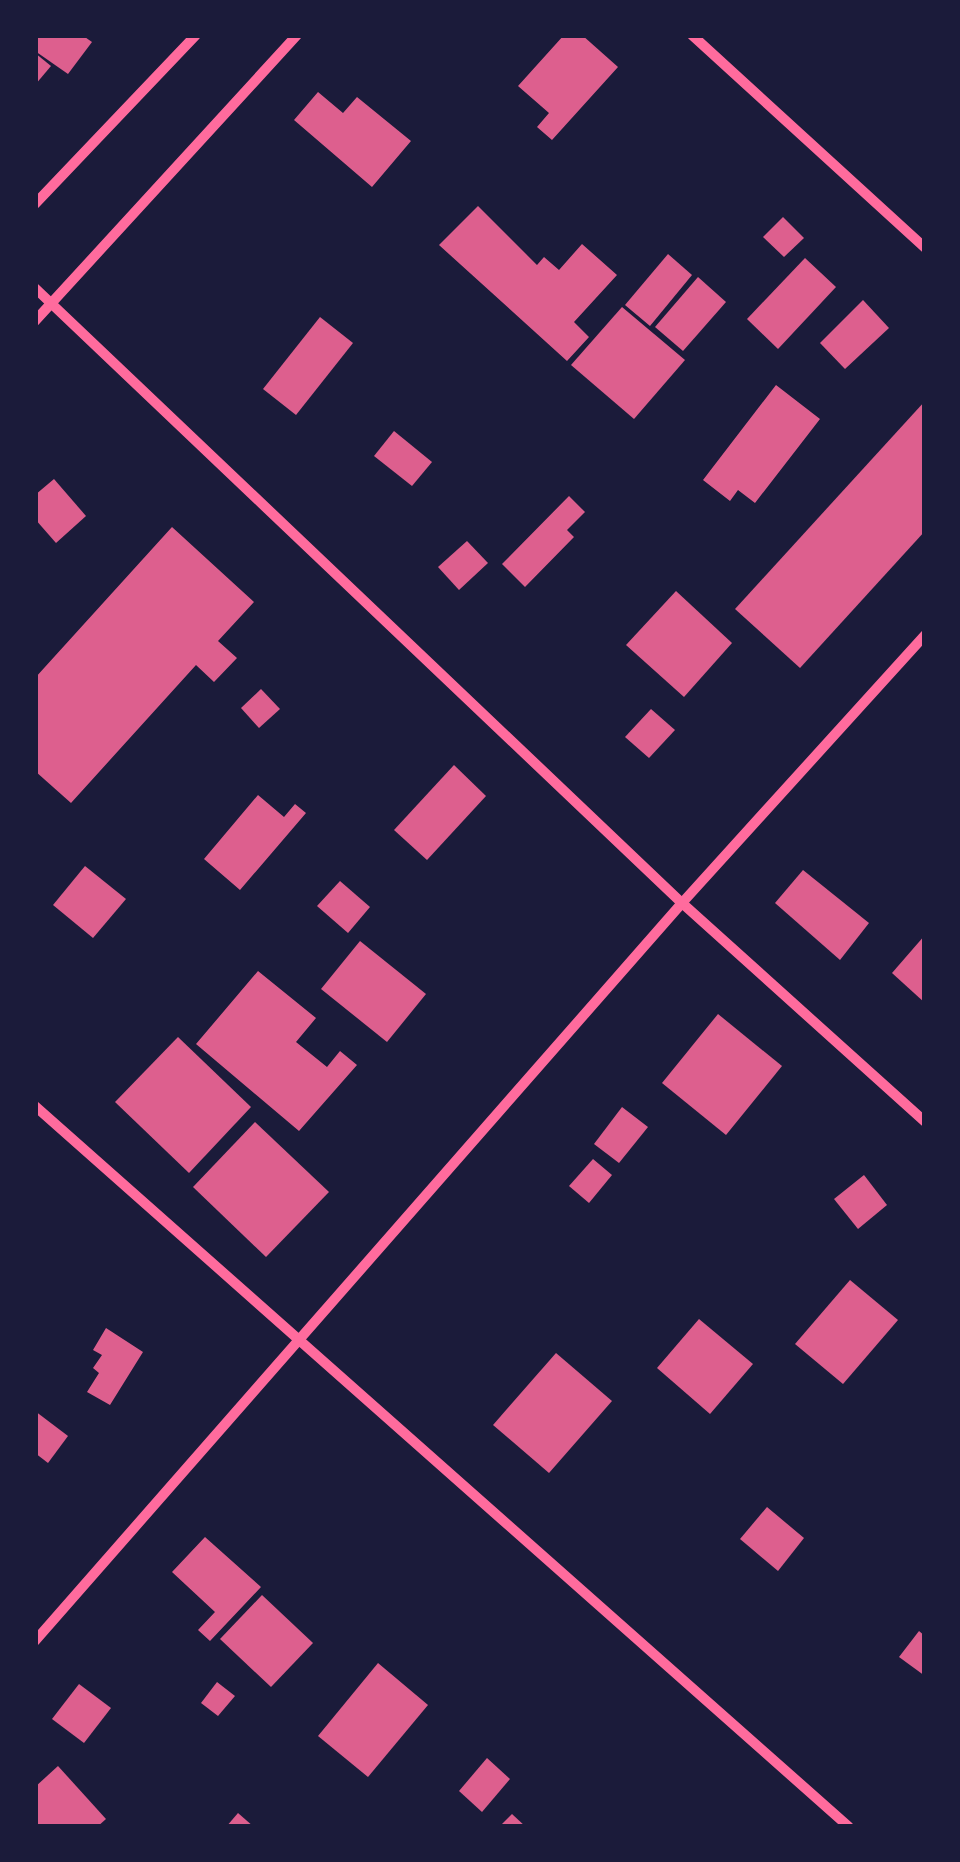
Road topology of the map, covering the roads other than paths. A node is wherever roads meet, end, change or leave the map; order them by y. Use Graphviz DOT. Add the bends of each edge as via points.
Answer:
graph roads {
  1 [pos="196,35"];
  2 [pos="297,35"];
  3 [pos="692,35"];
  4 [pos="35,204"];
  5 [pos="925,248"];
  6 [pos="35,288"];
  7 [pos="52,303"];
  8 [pos="35,322"];
  9 [pos="925,634"];
  10 [pos="682,902"];
  11 [pos="35,1106"];
  12 [pos="925,1122"];
  13 [pos="297,1342"];
  14 [pos="35,1641"];
  15 [pos="849,1827"];
  1 -- 4 [label="street"];
  2 -- 7 [label="street"];
  3 -- 5 [label="street"];
  6 -- 7 [label="street"];
  7 -- 8 [label="street"];
  7 -- 10 [label="street"];
  9 -- 10 [label="street"];
  10 -- 12 [label="street"];
  10 -- 13 [label="street"];
  11 -- 13 [label="street"];
  13 -- 14 [label="street"];
  13 -- 15 [label="street"];
}
